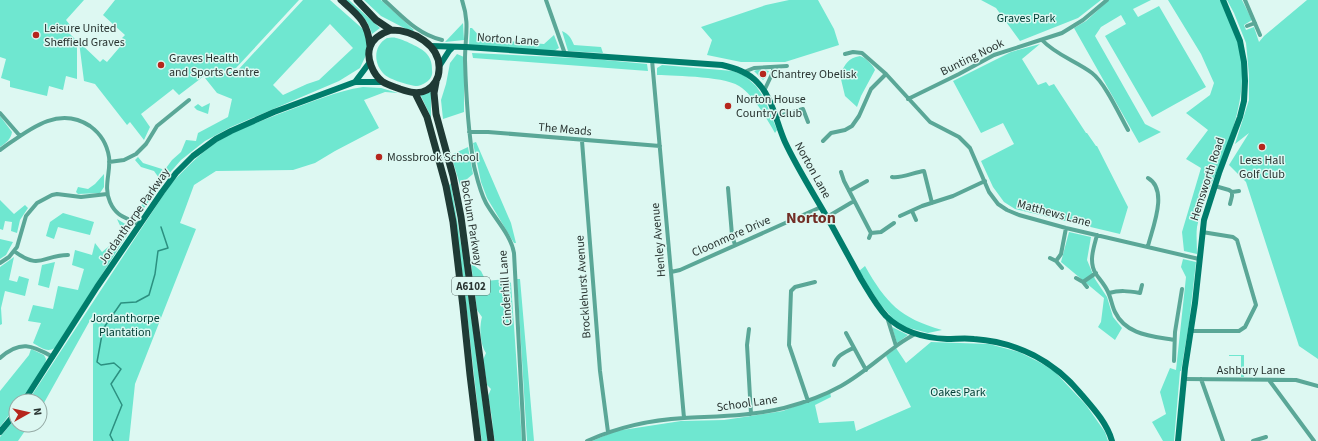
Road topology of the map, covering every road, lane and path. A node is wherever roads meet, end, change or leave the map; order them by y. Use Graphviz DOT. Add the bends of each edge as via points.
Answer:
graph roads {
  1 [pos="341,0"];
  2 [pos="357,0"];
  3 [pos="384,0"];
  4 [pos="462,0"];
  5 [pos="546,0"];
  6 [pos="1107,0"];
  7 [pos="1223,0"];
  8 [pos="1245,0"];
  9 [pos="1255,23"];
  10 [pos="1247,26"];
  11 [pos="391,30"];
  12 [pos="1260,35"];
  13 [pos="442,40"];
  14 [pos="1042,40"];
  15 [pos="370,46"];
  16 [pos="431,46"];
  17 [pos="453,47"];
  18 [pos="466,47"];
  19 [pos="565,54"];
  20 [pos="845,54"];
  21 [pos="652,60"];
  22 [pos="370,62"];
  23 [pos="440,65"];
  24 [pos="786,66"];
  25 [pos="773,68"];
  26 [pos="744,72"];
  27 [pos="886,74"];
  28 [pos="355,82"];
  29 [pos="383,82"];
  30 [pos="436,82"];
  31 [pos="764,90"];
  32 [pos="415,93"];
  33 [pos="908,99"];
  34 [pos="189,100"];
  35 [pos="0,113"];
  36 [pos="776,117"];
  37 [pos="808,122"];
  38 [pos="1128,130"];
  39 [pos="469,132"];
  40 [pos="20,136"];
  41 [pos="582,141"];
  42 [pos="823,141"];
  43 [pos="660,146"];
  44 [pos="0,150"];
  45 [pos="109,162"];
  46 [pos="841,172"];
  47 [pos="892,177"];
  48 [pos="1148,178"];
  49 [pos="867,181"];
  50 [pos="985,181"];
  51 [pos="1215,186"];
  52 [pos="728,188"];
  53 [pos="849,191"];
  54 [pos="1239,191"];
  55 [pos="1232,192"];
  56 [pos="107,194"];
  57 [pos="854,201"];
  58 [pos="932,203"];
  59 [pos="1230,204"];
  60 [pos="821,207"];
  61 [pos="912,212"];
  62 [pos="900,216"];
  63 [pos="827,217"];
  64 [pos="916,220"];
  65 [pos="894,223"];
  66 [pos="140,225"];
  67 [pos="1066,228"];
  68 [pos="1202,232"];
  69 [pos="871,233"];
  70 [pos="1097,235"];
  71 [pos="869,238"];
  72 [pos="735,245"];
  73 [pos="1148,246"];
  74 [pos="14,252"];
  75 [pos="68,255"];
  76 [pos="1050,258"];
  77 [pos="1199,259"];
  78 [pos="1056,261"];
  79 [pos="0,263"];
  80 [pos="1062,268"];
  81 [pos="671,272"];
  82 [pos="1096,273"];
  83 [pos="1076,278"];
  84 [pos="815,282"];
  85 [pos="1083,282"];
  86 [pos="1142,285"];
  87 [pos="1087,288"];
  88 [pos="1182,289"];
  89 [pos="1109,293"];
  90 [pos="888,317"];
  91 [pos="749,329"];
  92 [pos="1192,331"];
  93 [pos="846,333"];
  94 [pos="915,334"];
  95 [pos="1174,340"];
  96 [pos="896,346"];
  97 [pos="854,348"];
  98 [pos="0,358"];
  99 [pos="53,358"];
  100 [pos="1174,361"];
  101 [pos="834,365"];
  102 [pos="866,370"];
  103 [pos="1184,379"];
  104 [pos="1201,380"];
  105 [pos="1269,380"];
  106 [pos="1318,386"];
  107 [pos="29,393"];
  108 [pos="808,401"];
  109 [pos="751,414"];
  110 [pos="684,418"];
  111 [pos="8,422"];
  112 [pos="0,432"];
  113 [pos="608,432"];
  114 [pos="1266,437"];
  115 [pos="478,441"];
  116 [pos="491,441"];
  117 [pos="524,441"];
  118 [pos="587,441"];
  119 [pos="1112,441"];
  120 [pos="1178,441"];
  121 [pos="1223,441"];
  122 [pos="1253,441"];
  123 [pos="1314,441"];
  1 -- 15 [label="highway" via="365,24"];
  2 -- 11 [label="highway" via="376,20"];
  3 -- 13 [label="street" via="420,32"];
  4 -- 18 [label="street, Cinderhill Lane" via="468,26"];
  5 -- 19 [label="street"];
  6 -- 14 [label="street, Bunting Nook" via="1062,33"];
  7 -- 51 [label="street, Hemsworth Road" via="1240,41 1245,81 1240,117"];
  8 -- 9 [label="street"];
  9 -- 10 [label="street"];
  9 -- 12 [label="street"];
  11 -- 15 [label="highway" via="376,37"];
  11 -- 16 [label="highway" via="406,32"];
  14 -- 33 [label="street, Bunting Nook" via="994,55"];
  14 -- 38 [label="street" via="1053,50 1098,78"];
  15 -- 22 [label="highway"];
  16 -- 17 [label="street, Norton Lane"];
  16 -- 23 [label="highway"];
  17 -- 18 [label="street, Norton Lane"];
  17 -- 23 [label="street"];
  18 -- 19 [label="street, Norton Lane"];
  18 -- 39 [label="street, Cinderhill Lane" via="466,105"];
  19 -- 21 [label="street, Norton Lane"];
  20 -- 27 [label="street, Matthews Lane" via="862,53"];
  21 -- 26 [label="street, Norton Lane" via="722,65"];
  21 -- 43 [label="street, Henley Avenue"];
  22 -- 28 [label="street"];
  22 -- 29 [label="highway" via="374,72"];
  23 -- 30 [label="highway"];
  24 -- 25 [label="street"];
  25 -- 26 [label="street" via="754,68"];
  25 -- 31 [label="street"];
  26 -- 31 [label="street, Norton Lane"];
  27 -- 33 [label="street, Matthews Lane"];
  27 -- 42 [label="street" via="871,89 852,126 831,132"];
  28 -- 29 [label="street, Jordanthorpe Parkway"];
  28 -- 66 [label="street, Jordanthorpe Parkway" via="246,124 216,139 176,173"];
  29 -- 32 [label="highway"];
  30 -- 32 [label="highway" via="427,90"];
  30 -- 116 [label="highway, Bochum Parkway / A6102" via="436,114 461,217"];
  31 -- 36 [label="street, Norton Lane"];
  32 -- 115 [label="highway, Bochum Parkway / A6102" via="427,117 446,186 464,307"];
  33 -- 50 [label="street, Matthews Lane" via="930,122 965,142"];
  34 -- 45 [label="street" via="157,126 136,154 124,160"];
  35 -- 40 [label="street"];
  36 -- 37 [label="street" via="803,109"];
  36 -- 60 [label="street, Norton Lane" via="785,142"];
  39 -- 41 [label="street, The Meads"];
  39 -- 117 [label="street, Cinderhill Lane" via="482,195 513,246"];
  40 -- 44 [label="street"];
  40 -- 45 [label="street" via="52,119 80,121 94,129 104,140"];
  41 -- 43 [label="street, The Meads"];
  41 -- 113 [label="street, Brocklehurst Avenue" via="600,370"];
  43 -- 81 [label="street, Henley Avenue"];
  45 -- 56 [label="street"];
  46 -- 53 [label="street"];
  47 -- 58 [label="street" via="900,178 924,171"];
  48 -- 73 [label="street" via="1154,183 1159,199"];
  49 -- 53 [label="street"];
  50 -- 58 [label="street"];
  50 -- 67 [label="street, Matthews Lane" via="998,204 1007,210"];
  51 -- 55 [label="street"];
  51 -- 68 [label="street, Hemsworth Road"];
  52 -- 72 [label="street"];
  53 -- 57 [label="street"];
  54 -- 55 [label="street"];
  55 -- 59 [label="street"];
  56 -- 66 [label="street" via="117,213"];
  56 -- 74 [label="street" via="81,197 58,194 38,202 26,216"];
  57 -- 63 [label="street"];
  57 -- 69 [label="street"];
  58 -- 61 [label="street"];
  60 -- 63 [label="street, Norton Lane"];
  60 -- 72 [label="street, Cloonmore Drive"];
  61 -- 62 [label="street"];
  61 -- 64 [label="street"];
  63 -- 90 [label="street, Norton Lane" via="868,290"];
  65 -- 69 [label="street" via="881,232"];
  66 -- 99 [label="street, Jordanthorpe Parkway" via="97,287"];
  67 -- 70 [label="street, Matthews Lane"];
  67 -- 78 [label="street" via="1061,254"];
  68 -- 77 [label="street, Hemsworth Road"];
  68 -- 92 [label="street" via="1233,237 1237,240 1256,305 1242,330"];
  69 -- 71 [label="street"];
  70 -- 73 [label="street, Matthews Lane"];
  70 -- 82 [label="street" via="1092,263"];
  72 -- 81 [label="street, Cloonmore Drive"];
  73 -- 77 [label="street, Matthews Lane"];
  74 -- 75 [label="street" via="33,262"];
  74 -- 79 [label="street"];
  76 -- 78 [label="street"];
  77 -- 92 [label="street, Hemsworth Road"];
  78 -- 80 [label="street"];
  81 -- 110 [label="street, Henley Avenue"];
  82 -- 85 [label="street"];
  82 -- 89 [label="street"];
  83 -- 85 [label="street"];
  84 -- 108 [label="street" via="795,287 791,291 789,345"];
  85 -- 87 [label="street"];
  86 -- 89 [label="street" via="1140,294 1125,290"];
  88 -- 95 [label="street"];
  89 -- 95 [label="street" via="1115,312 1126,326 1143,334"];
  90 -- 94 [label="street, Norton Lane" via="903,329"];
  90 -- 96 [label="street"];
  91 -- 109 [label="street" via="747,345"];
  92 -- 103 [label="street, Hemsworth Road"];
  93 -- 97 [label="street"];
  94 -- 96 [label="street, School Lane"];
  94 -- 119 [label="street, Norton Lane" via="1006,344 1047,362 1090,404 1107,428"];
  95 -- 100 [label="street"];
  96 -- 102 [label="street, School Lane"];
  97 -- 101 [label="street" via="836,358"];
  97 -- 102 [label="street"];
  98 -- 99 [label="street" via="17,346 24,346 35,348"];
  99 -- 107 [label="street, Jordanthorpe Parkway"];
  102 -- 108 [label="street, School Lane" via="840,387"];
  103 -- 104 [label="street, Ashbury Lane"];
  103 -- 120 [label="street, Hemsworth Road"];
  104 -- 105 [label="street, Ashbury Lane"];
  104 -- 121 [label="street"];
  105 -- 106 [label="street, Ashbury Lane" via="1296,380"];
  105 -- 123 [label="street"];
  108 -- 109 [label="street, School Lane"];
  109 -- 110 [label="street, School Lane"];
  110 -- 113 [label="street, School Lane" via="627,426"];
  111 -- 112 [label="street"];
  113 -- 118 [label="street, School Lane"];
  114 -- 122 [label="street"];
}
